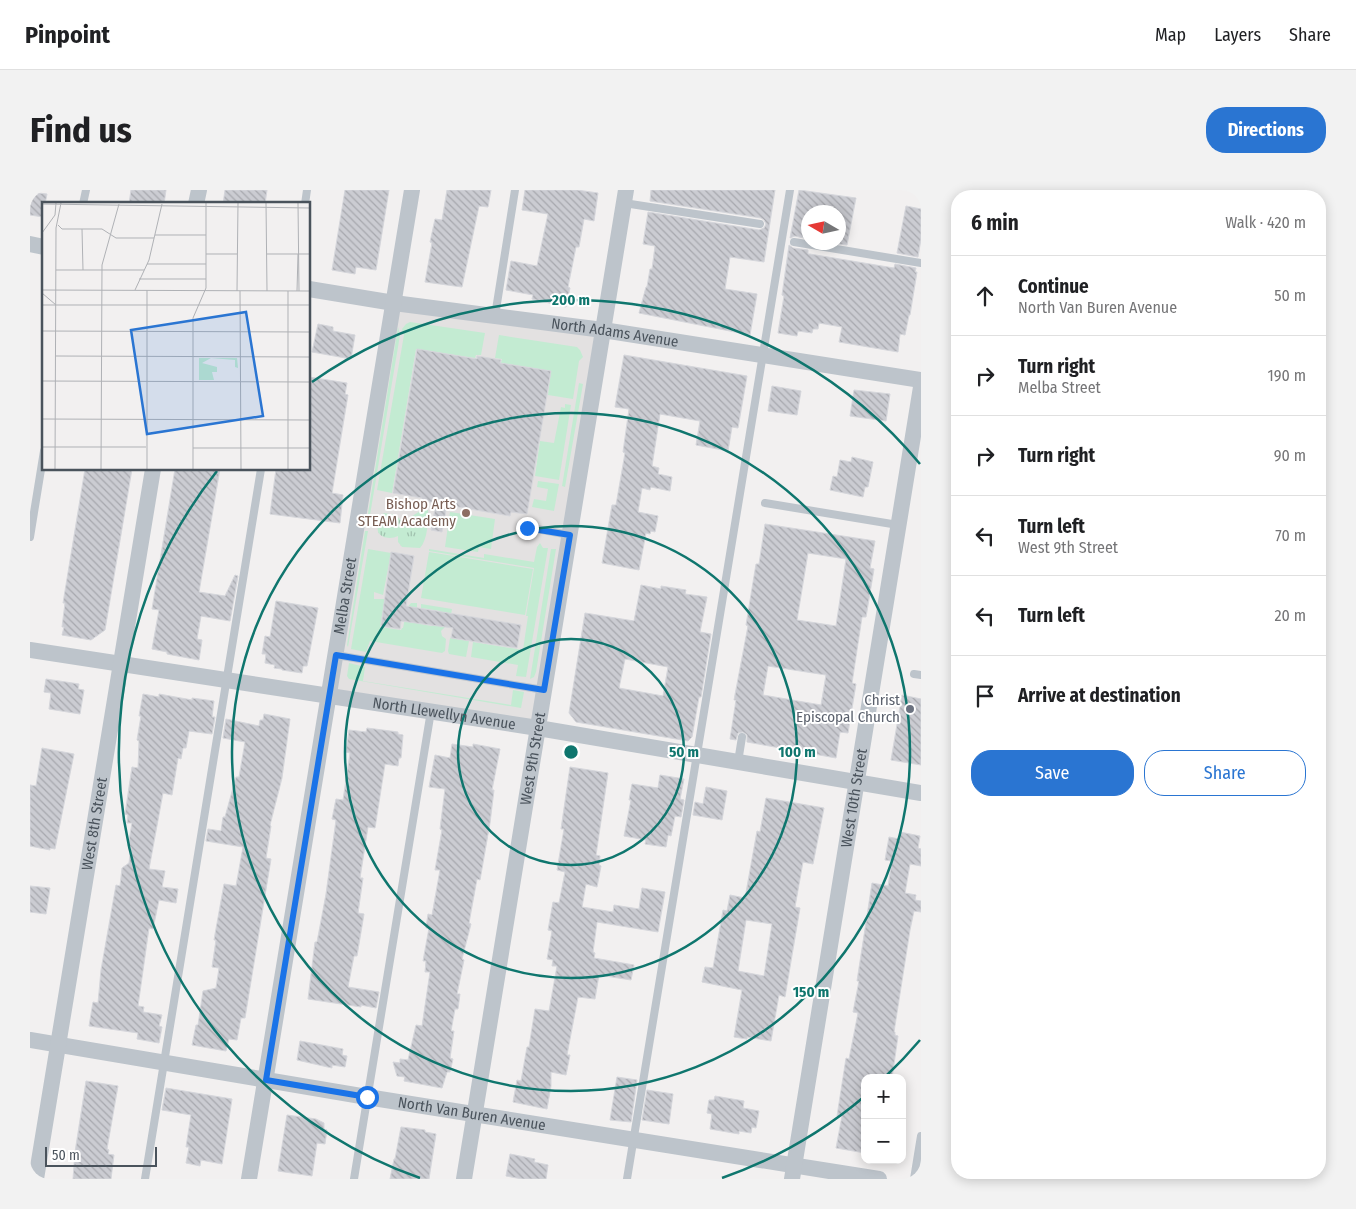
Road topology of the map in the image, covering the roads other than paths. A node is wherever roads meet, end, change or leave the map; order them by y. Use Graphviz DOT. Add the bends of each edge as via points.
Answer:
graph roads {
  1 [pos="412,190"];
  2 [pos="515,190"];
  3 [pos="790,190"];
  4 [pos="625,197"];
  5 [pos="760,224"];
  6 [pos="794,242"];
  7 [pos="921,263"];
  8 [pos="310,289"];
  9 [pos="394,303"];
  10 [pos="495,316"];
  11 [pos="603,330"];
  12 [pos="764,355"];
  13 [pos="921,380"];
  14 [pos="921,387"];
  15 [pos="42,463"];
  16 [pos="153,470"];
  17 [pos="261,470"];
  18 [pos="765,503"];
  19 [pos="898,525"];
  20 [pos="520,526"];
  21 [pos="570,535"];
  22 [pos="30,537"];
  23 [pos="30,650"];
  24 [pos="336,655"];
  25 [pos="120,664"];
  26 [pos="225,679"];
  27 [pos="544,690"];
  28 [pos="330,696"];
  29 [pos="431,711"];
  30 [pos="538,728"];
  31 [pos="742,737"];
  32 [pos="698,755"];
  33 [pos="738,762"];
  34 [pos="856,782"];
  35 [pos="921,793"];
  36 [pos="30,1040"];
  37 [pos="57,1044"];
  38 [pos="163,1062"];
  39 [pos="266,1080"];
  40 [pos="367,1097"];
  41 [pos="475,1113"];
  42 [pos="921,1136"];
  43 [pos="634,1139"];
  44 [pos="793,1172"];
  45 [pos="36,1179"];
  46 [pos="144,1179"];
  47 [pos="249,1179"];
  48 [pos="354,1179"];
  49 [pos="464,1179"];
  50 [pos="627,1179"];
  51 [pos="879,1179"];
  52 [pos="914,1179"];
  1 -- 9 [label="street, Melba Street"];
  2 -- 10 [label="lane"];
  3 -- 12 [label="lane"];
  4 -- 5 [label="lane"];
  4 -- 11 [label="street, West 9th Street"];
  6 -- 7 [label="lane"];
  8 -- 9 [label="street, North Adams Avenue"];
  9 -- 10 [label="street, North Adams Avenue"];
  9 -- 24 [label="street, Melba Street"];
  10 -- 11 [label="street, North Adams Avenue"];
  11 -- 12 [label="street, North Adams Avenue"];
  11 -- 21 [label="street, West 9th Street"];
  12 -- 13 [label="street, North Adams Avenue"];
  12 -- 32 [label="lane"];
  14 -- 19 [label="street, West 10th Street"];
  15 -- 22 [label="lane"];
  16 -- 25 [label="street, West 8th Street"];
  17 -- 26 [label="lane"];
  18 -- 19 [label="lane"];
  19 -- 34 [label="street, West 10th Street"];
  20 -- 21 [label="lane"];
  21 -- 27 [label="street, West 9th Street"];
  23 -- 25 [label="street, North Llewellyn Avenue"];
  24 -- 27 [label="lane"];
  24 -- 28 [label="street, Melba Street"];
  25 -- 26 [label="street, North Llewellyn Avenue"];
  25 -- 37 [label="street, West 8th Street"];
  26 -- 28 [label="street, North Llewellyn Avenue"];
  26 -- 38 [label="lane"];
  27 -- 30 [label="street, West 9th Street"];
  28 -- 29 [label="street, North Llewellyn Avenue"];
  28 -- 39 [label="street, Melba Street"];
  29 -- 30 [label="street, North Llewellyn Avenue"];
  29 -- 40 [label="lane"];
  30 -- 32 [label="street, North Llewellyn Avenue"];
  30 -- 41 [label="street, West 9th Street"];
  31 -- 33 [label="lane"];
  32 -- 33 [label="street, North Llewellyn Avenue"];
  32 -- 43 [label="lane"];
  33 -- 34 [label="street, North Llewellyn Avenue"];
  34 -- 35 [label="street, North Llewellyn Avenue"];
  34 -- 44 [label="street, West 10th Street"];
  36 -- 37 [label="street, North Van Buren Avenue"];
  37 -- 38 [label="street, North Van Buren Avenue"];
  37 -- 45 [label="street, West 8th Street"];
  38 -- 39 [label="street, North Van Buren Avenue"];
  38 -- 46 [label="lane"];
  39 -- 40 [label="street, North Van Buren Avenue"];
  39 -- 47 [label="street, Melba Street"];
  40 -- 41 [label="street, North Van Buren Avenue"];
  40 -- 48 [label="lane"];
  41 -- 43 [label="street, North Van Buren Avenue"];
  41 -- 49 [label="street, West 9th Street"];
  42 -- 52 [label="lane"];
  43 -- 44 [label="street, North Van Buren Avenue"];
  43 -- 50 [label="lane"];
  44 -- 51 [label="street, North Van Buren Avenue"];
}
